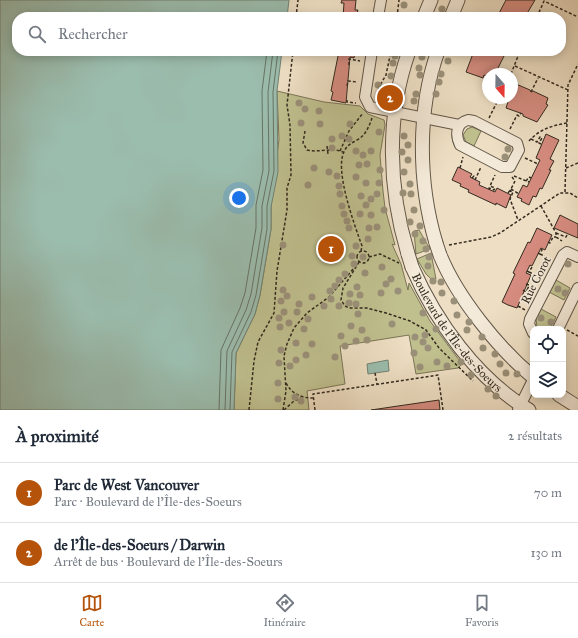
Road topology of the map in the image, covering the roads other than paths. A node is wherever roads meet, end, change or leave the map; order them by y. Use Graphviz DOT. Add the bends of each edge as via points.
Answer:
graph roads {
  1 [pos="381,0"];
  2 [pos="431,0"];
  3 [pos="458,0"];
  4 [pos="379,12"];
  5 [pos="426,12"];
  6 [pos="453,12"];
  7 [pos="371,56"];
  8 [pos="407,56"];
  9 [pos="436,56"];
  10 [pos="395,112"];
  11 [pos="424,117"];
  12 [pos="459,125"];
  13 [pos="578,257"];
  14 [pos="578,288"];
  15 [pos="530,326"];
  16 [pos="562,326"];
  17 [pos="530,375"];
  18 [pos="530,387"];
  19 [pos="563,398"];
  20 [pos="578,406"];
  21 [pos="523,408"];
  1 -- 4 [label="street"];
  2 -- 5 [label="street"];
  3 -- 6 [label="street"];
  7 -- 10 [label="street" via="366,100 370,107"];
  8 -- 10 [label="street, Boulevard de l'Île-des-Soeurs"];
  9 -- 11 [label="street, Boulevard de l'Île-des-Soeurs"];
  10 -- 11 [label="street"];
  10 -- 21 [label="street, Boulevard de l'Île-des-Soeurs, bridge" via="392,146 394,187 401,230 412,267 428,300 456,341 480,369"];
  11 -- 12 [label="street"];
  11 -- 17 [label="street, Boulevard de l'Île-des-Soeurs" via="426,196 438,249 454,284 488,330"];
  12 -- 12 [label="street" via="458,140 463,148 502,167 508,168 512,164 520,148 515,141 474,121 465,121"];
  13 -- 15 [label="street, Rue Corot" via="567,252 562,255 530,319"];
  14 -- 16 [label="street"];
  18 -- 21 [label="street"];
  19 -- 20 [label="street"];
}
